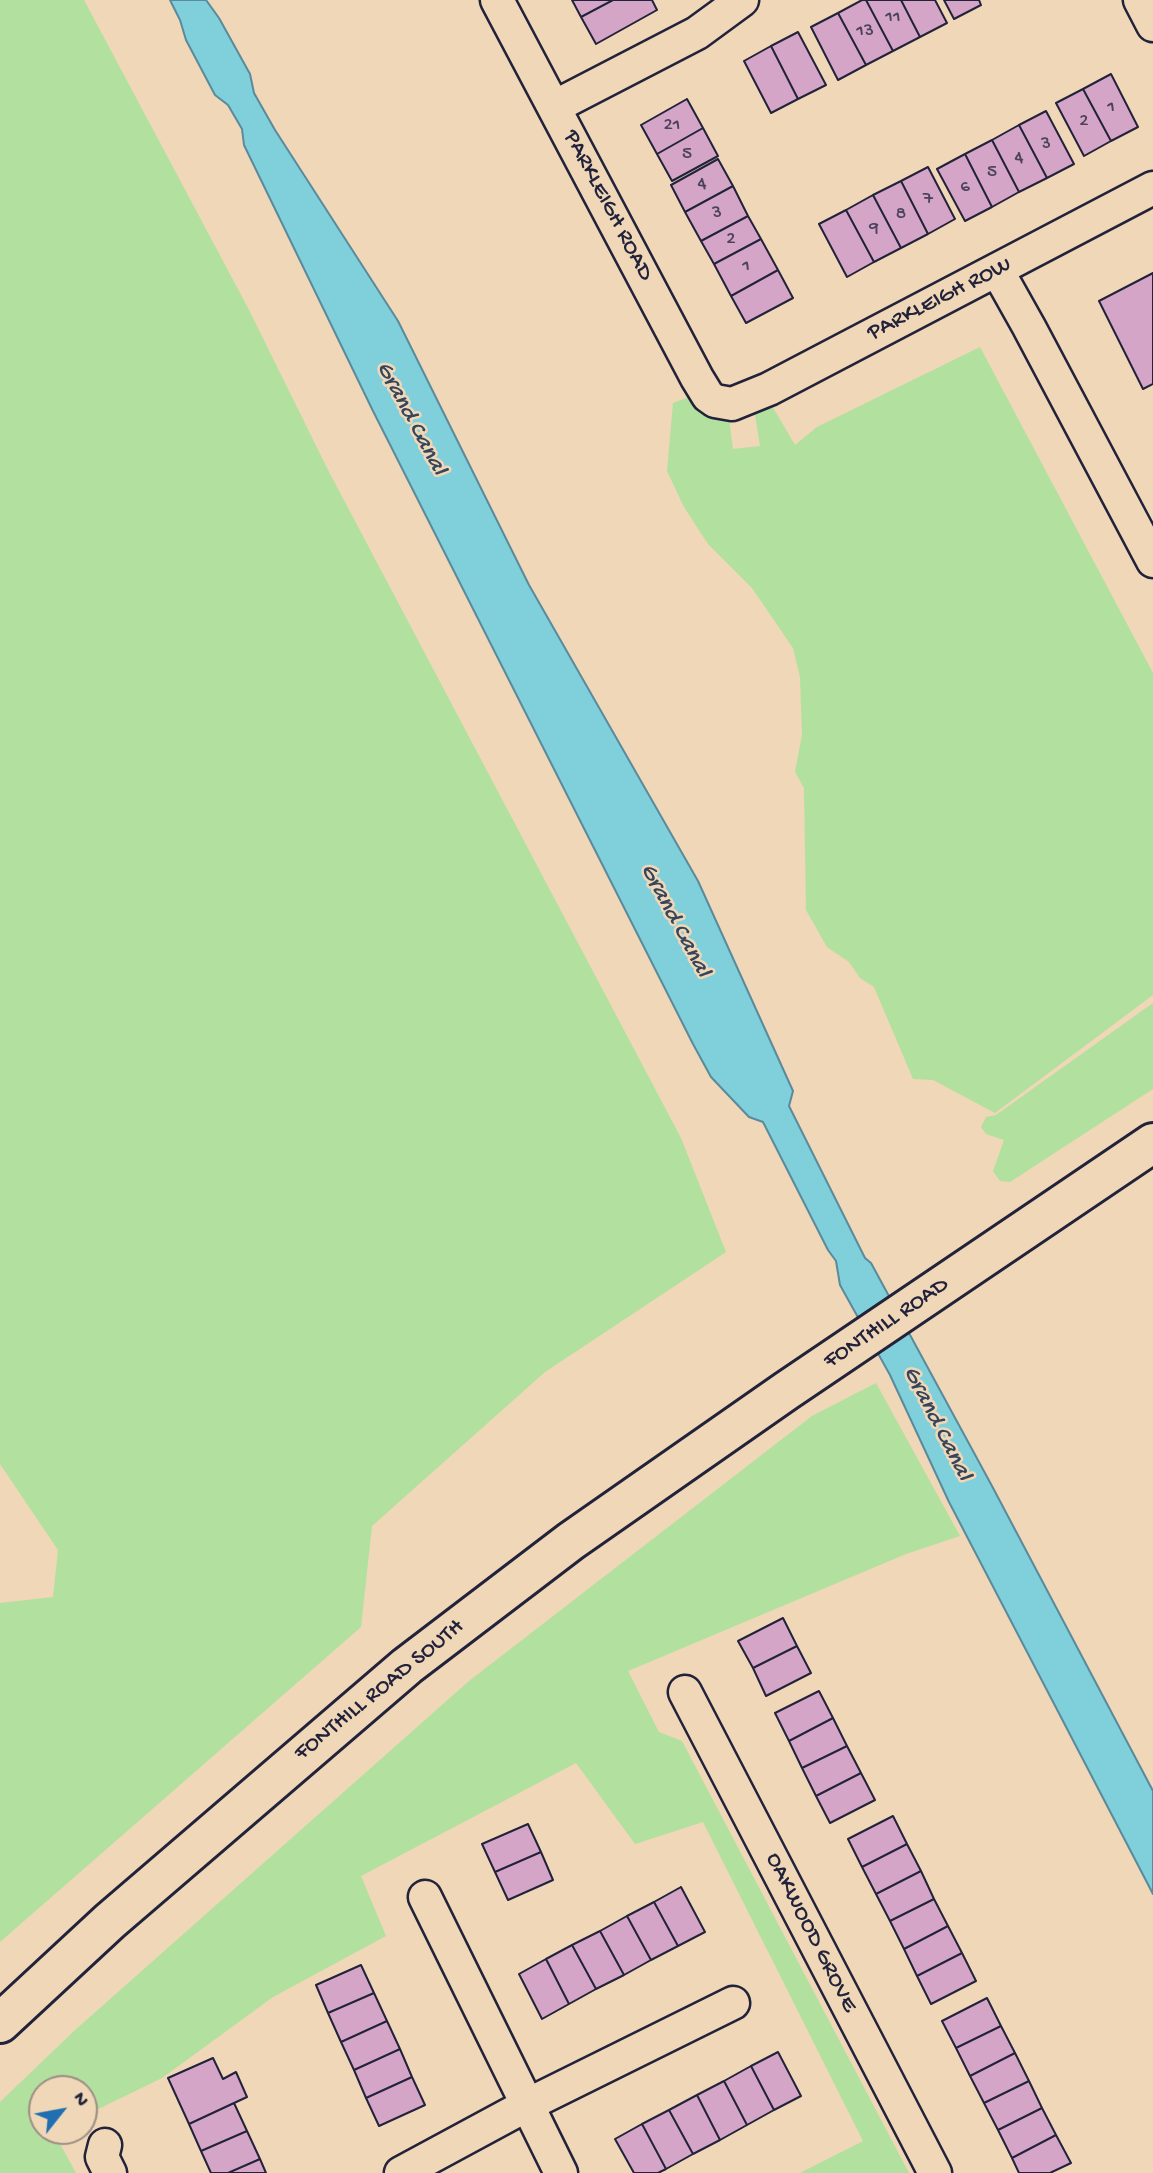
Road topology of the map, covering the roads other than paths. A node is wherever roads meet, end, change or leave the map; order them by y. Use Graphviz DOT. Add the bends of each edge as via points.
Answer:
graph roads {
  1 [pos="497,0"];
  2 [pos="742,0"];
  3 [pos="1140,0"];
  4 [pos="1153,24"];
  5 [pos="554,107"];
  6 [pos="1153,188"];
  7 [pos="997,270"];
  8 [pos="725,404"];
  9 [pos="1153,561"];
  10 [pos="1153,1143"];
  11 [pos="786,1391"];
  12 [pos="685,1692"];
  13 [pos="425,1897"];
  14 [pos="733,2003"];
  15 [pos="0,2023"];
  16 [pos="527,2105"];
  17 [pos="401,2173"];
  18 [pos="561,2173"];
  19 [pos="935,2173"];
  1 -- 5 [label="street, PARKLEIGH ROAD"];
  2 -- 5 [label="street" via="697,33"];
  3 -- 4 [label="street"];
  5 -- 8 [label="street, PARKLEIGH ROAD" via="697,378 708,396"];
  6 -- 7 [label="street, PARKLEIGH ROW"];
  7 -- 8 [label="street, PARKLEIGH ROW" via="769,389"];
  7 -- 9 [label="street"];
  10 -- 11 [label="main road, FONTHILL ROAD"];
  11 -- 15 [label="main road, FONTHILL ROAD SOUTH" via="571,1541 407,1665"];
  12 -- 19 [label="street, OAKWOOD GROVE"];
  13 -- 16 [label="street"];
  14 -- 16 [label="street"];
  16 -- 17 [label="street"];
  16 -- 18 [label="street"];
}
